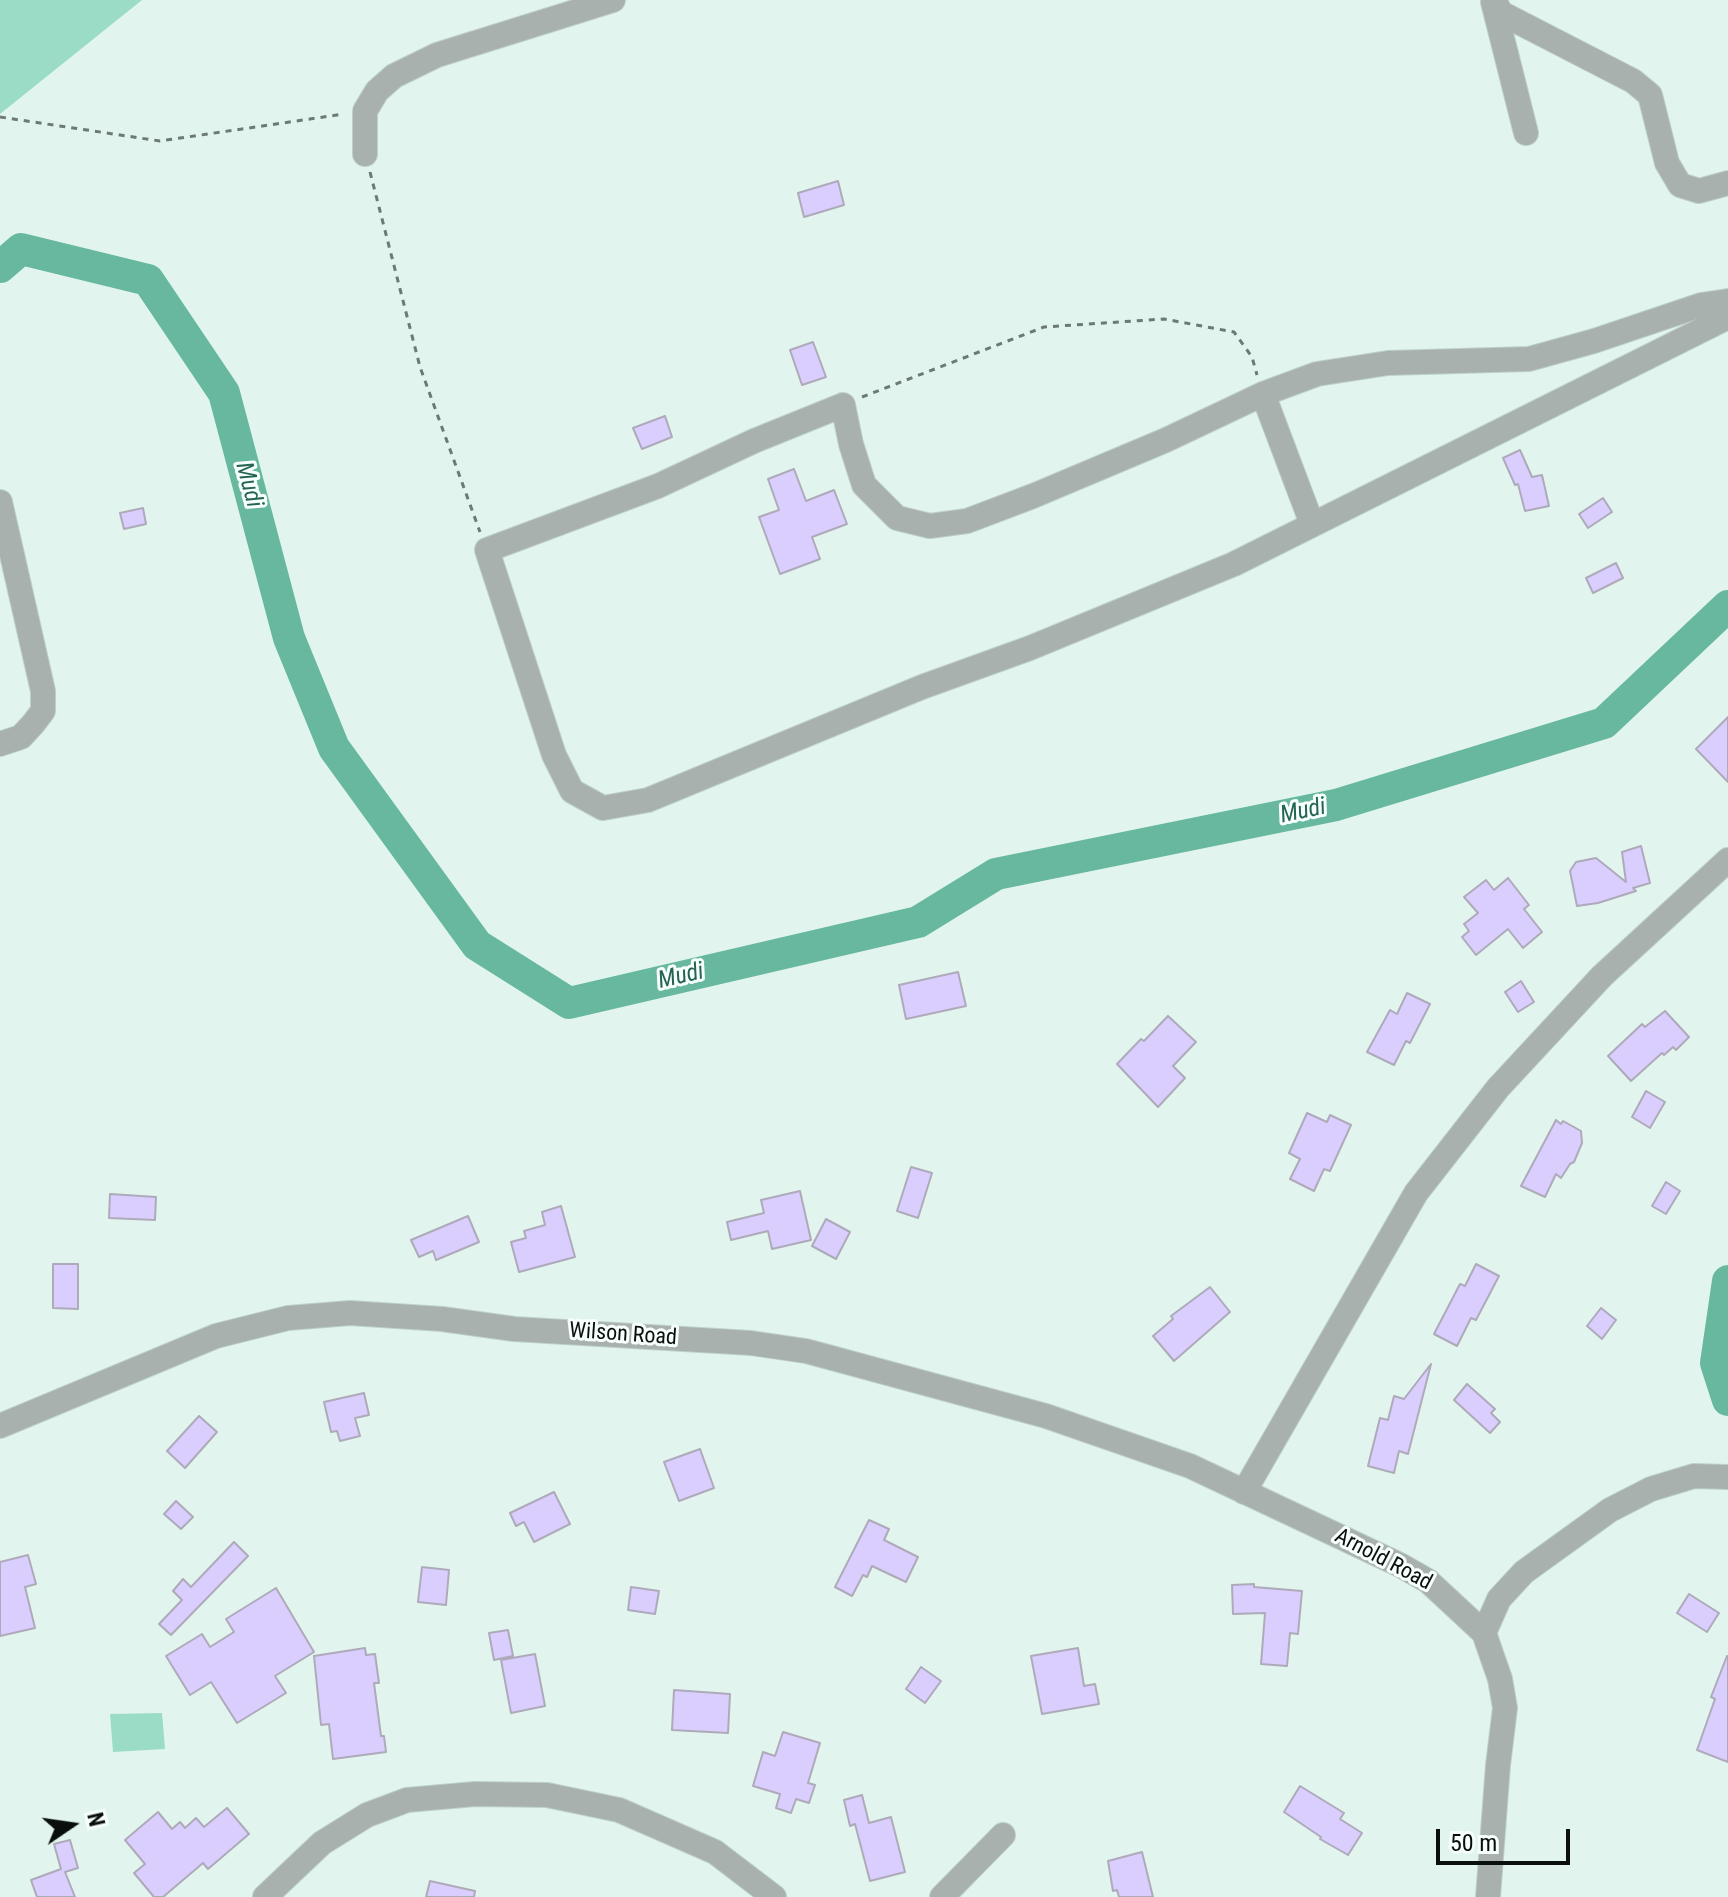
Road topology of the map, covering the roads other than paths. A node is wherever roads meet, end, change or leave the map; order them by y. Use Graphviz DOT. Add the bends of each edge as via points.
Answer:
graph roads {
  1 [pos="613,0"];
  2 [pos="1494,0"];
  3 [pos="1526,133"];
  4 [pos="365,154"];
  5 [pos="1728,183"];
  6 [pos="1728,301"];
  7 [pos="1728,317"];
  8 [pos="1263,394"];
  9 [pos="0,502"];
  10 [pos="1312,524"];
  11 [pos="0,744"];
  12 [pos="1728,860"];
  13 [pos="0,1426"];
  14 [pos="1728,1477"];
  15 [pos="1244,1492"];
  16 [pos="1484,1633"];
  17 [pos="1003,1835"];
  18 [pos="265,1897"];
  19 [pos="774,1897"];
  20 [pos="942,1897"];
  21 [pos="1488,1897"];
  1 -- 4 [label="street" via="437,55 394,76 365,111"];
  2 -- 3 [label="street"];
  2 -- 5 [label="street" via="1501,13 1633,81 1650,95 1667,163 1680,185 1699,191"];
  6 -- 8 [label="street" via="1529,359 1388,363 1317,374"];
  7 -- 10 [label="street"];
  8 -- 10 [label="street"];
  8 -- 10 [label="street" via="1033,496 967,521 930,526 897,518 864,485 843,405 658,486 487,550 554,755 572,791 603,808 648,800 1030,648 1234,564"];
  9 -- 11 [label="street" via="43,691 43,711 33,724 21,737"];
  12 -- 15 [label="street" via="1592,987 1498,1088 1416,1193"];
  13 -- 15 [label="street, Wilson Road" via="216,1336 288,1318 365,1314 806,1351 1046,1416 1190,1466"];
  14 -- 16 [label="street" via="1694,1476 1651,1489 1610,1510 1524,1572 1499,1599"];
  15 -- 16 [label="street, Arnold Road" via="1428,1581"];
  16 -- 21 [label="street, Arnold Road" via="1505,1708"];
  17 -- 20 [label="street"];
  18 -- 19 [label="street" via="322,1843 367,1815 407,1800 475,1794 547,1795 619,1810 715,1852"];
}
